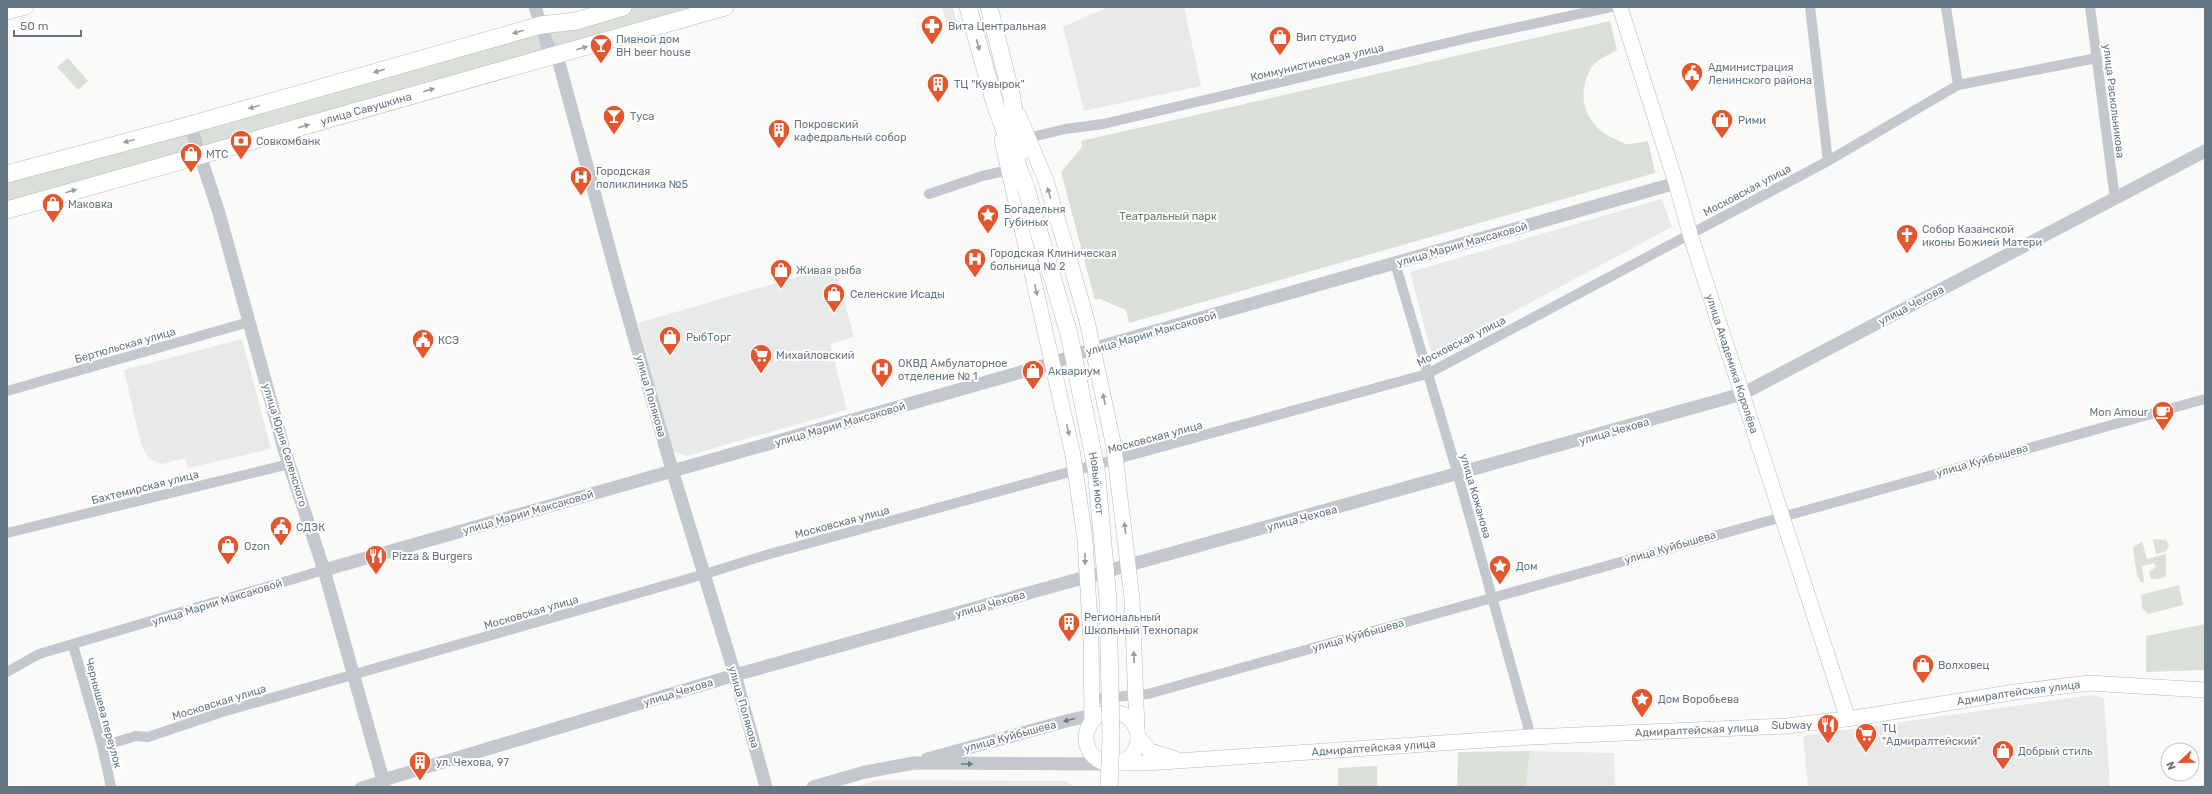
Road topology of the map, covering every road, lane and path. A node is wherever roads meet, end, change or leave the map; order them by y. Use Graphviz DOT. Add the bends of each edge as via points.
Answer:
graph roads {
  1 [pos="26,7"];
  2 [pos="535,7"];
  3 [pos="623,7"];
  4 [pos="725,7"];
  5 [pos="968,7"];
  6 [pos="989,7"];
  7 [pos="1611,7"];
  8 [pos="1620,7"];
  9 [pos="1810,7"];
  10 [pos="1946,7"];
  11 [pos="2090,7"];
  12 [pos="7,12"];
  13 [pos="541,25"];
  14 [pos="553,56"];
  15 [pos="2096,58"];
  16 [pos="1958,85"];
  17 [pos="1012,98"];
  18 [pos="995,104"];
  19 [pos="190,125"];
  20 [pos="1028,138"];
  21 [pos="2205,150"];
  22 [pos="200,156"];
  23 [pos="1828,161"];
  24 [pos="1009,170"];
  25 [pos="7,174"];
  26 [pos="1676,183"];
  27 [pos="1026,188"];
  28 [pos="929,194"];
  29 [pos="2115,199"];
  30 [pos="7,210"];
  31 [pos="1690,234"];
  32 [pos="1395,263"];
  33 [pos="249,322"];
  34 [pos="1092,349"];
  35 [pos="1053,363"];
  36 [pos="1427,374"];
  37 [pos="7,391"];
  38 [pos="1742,394"];
  39 [pos="2205,399"];
  40 [pos="1116,460"];
  41 [pos="289,464"];
  42 [pos="1075,471"];
  43 [pos="673,473"];
  44 [pos="1458,475"];
  45 [pos="1782,516"];
  46 [pos="7,533"];
  47 [pos="1128,566"];
  48 [pos="324,570"];
  49 [pos="705,574"];
  50 [pos="1086,577"];
  51 [pos="1492,598"];
  52 [pos="73,645"];
  53 [pos="7,672"];
  54 [pos="353,675"];
  55 [pos="735,675"];
  56 [pos="2205,690"];
  57 [pos="1136,696"];
  58 [pos="1091,698"];
  59 [pos="1092,718"];
  60 [pos="1848,719"];
  61 [pos="1137,734"];
  62 [pos="1531,737"];
  63 [pos="102,746"];
  64 [pos="1186,759"];
  65 [pos="914,763"];
  66 [pos="1114,764"];
  67 [pos="384,784"];
  68 [pos="111,787"];
  69 [pos="360,787"];
  70 [pos="766,787"];
  71 [pos="813,787"];
  72 [pos="1108,787"];
  1 -- 12 [label="main road"];
  2 -- 13 [label="street, улица Полякова"];
  3 -- 13 [label="highway" via="576,21"];
  14 -- 4 [label="highway, улица Савушкина, one-way"];
  5 -- 18 [label="highway, one-way"];
  6 -- 17 [label="highway"];
  7 -- 20 [label="street, Коммунистическая улица" via="1103,124 1065,129"];
  8 -- 26 [label="main road, улица Академика Королёва"];
  9 -- 23 [label="street"];
  10 -- 16 [label="street"];
  11 -- 15 [label="street, улица Раскольникова"];
  13 -- 14 [label="street, улица Полякова"];
  13 -- 19 [label="highway, one-way"];
  22 -- 14 [label="highway, улица Савушкина, one-way"];
  14 -- 43 [label="street, улица Полякова" via="559,63"];
  15 -- 16 [label="street, Московская улица"];
  15 -- 29 [label="street, улица Раскольникова"];
  16 -- 23 [label="street, Московская улица"];
  17 -- 20 [label="main road"];
  17 -- 27 [label="highway"];
  18 -- 24 [label="main road"];
  18 -- 27 [label="highway"];
  19 -- 22 [label="street, улица Юрия Селенского"];
  19 -- 25 [label="highway, one-way"];
  34 -- 20 [label="main road, one-way" via="1046,181"];
  21 -- 29 [label="street, улица Чехова"];
  30 -- 22 [label="highway, улица Савушкина, one-way"];
  22 -- 33 [label="street, улица Юрия Селенского" via="219,213"];
  23 -- 31 [label="street, Московская улица"];
  24 -- 28 [label="street" via="982,176"];
  24 -- 35 [label="main road, one-way"];
  26 -- 31 [label="main road, улица Академика Королёва"];
  26 -- 32 [label="street, улица Марии Максаковой"];
  27 -- 72 [label="highway, Новый мост, bridge" via="1069,334 1096,468 1108,600 1111,737"];
  29 -- 38 [label="street, улица Чехова"];
  31 -- 36 [label="street, Московская улица"];
  31 -- 38 [label="main road, улица Академика Королёва"];
  32 -- 34 [label="street, улица Марии Максаковой"];
  32 -- 36 [label="street, улица Кожанова"];
  33 -- 37 [label="street, Бертюльская улица"];
  33 -- 41 [label="street, улица Юрия Селенского"];
  34 -- 35 [label="street, улица Марии Максаковой"];
  40 -- 34 [label="main road, one-way"];
  35 -- 42 [label="main road, one-way" via="1074,455"];
  35 -- 43 [label="street, улица Марии Максаковой"];
  36 -- 40 [label="street, Московская улица"];
  36 -- 44 [label="street, улица Кожанова"];
  38 -- 44 [label="street, улица Чехова"];
  38 -- 45 [label="main road, улица Академика Королёва"];
  39 -- 45 [label="street, улица Куйбышева"];
  40 -- 42 [label="street, Московская улица"];
  47 -- 40 [label="main road, one-way"];
  41 -- 46 [label="street, Бахтемирская улица"];
  41 -- 48 [label="street, улица Юрия Селенского"];
  42 -- 49 [label="street, Московская улица"];
  42 -- 50 [label="main road, one-way" via="1085,539"];
  43 -- 48 [label="street, улица Марии Максаковой" via="622,485"];
  43 -- 49 [label="street, улица Полякова"];
  44 -- 47 [label="street, улица Чехова"];
  44 -- 51 [label="street, улица Кожанова"];
  45 -- 51 [label="street, улица Куйбышева"];
  45 -- 60 [label="main road, улица Академика Королёва"];
  47 -- 50 [label="street, улица Чехова"];
  57 -- 47 [label="main road, one-way"];
  48 -- 52 [label="street, улица Марии Максаковой"];
  48 -- 54 [label="street, улица Юрия Селенского"];
  49 -- 54 [label="street, Московская улица"];
  49 -- 55 [label="street, улица Полякова"];
  50 -- 55 [label="street, улица Чехова"];
  50 -- 58 [label="main road" via="1091,641"];
  51 -- 57 [label="street, улица Куйбышева"];
  51 -- 62 [label="street, улица Кожанова"];
  52 -- 53 [label="street, улица Марии Максаковой" via="39,654"];
  52 -- 63 [label="street, Чернышева переулок"];
  54 -- 63 [label="street, Московская улица" via="219,713 148,737 136,736"];
  54 -- 67 [label="street, улица Юрия Селенского"];
  55 -- 67 [label="street, улица Чехова"];
  55 -- 70 [label="street, улица Полякова"];
  56 -- 60 [label="main road, Адмиралтейская улица" via="2089,683 2015,692"];
  57 -- 58 [label="street, улица Куйбышева"];
  57 -- 61 [label="main road"];
  58 -- 59 [label="main road"];
  59 -- 61 [label="main road" via="1107,712 1124,715 1134,724"];
  59 -- 65 [label="street, улица Куйбышева, one-way"];
  59 -- 66 [label="main road" via="1086,745 1095,758"];
  60 -- 62 [label="main road, Адмиралтейская улица" via="1787,726"];
  61 -- 64 [label="main road" via="1150,751"];
  61 -- 66 [label="main road" via="1137,746 1133,754"];
  62 -- 64 [label="main road, Адмиралтейская улица"];
  63 -- 68 [label="street, Чернышева переулок"];
  64 -- 66 [label="main road"];
  65 -- 66 [label="street, one-way"];
  65 -- 71 [label="street" via="865,772"];
  67 -- 69 [label="street, улица Чехова"];
}
